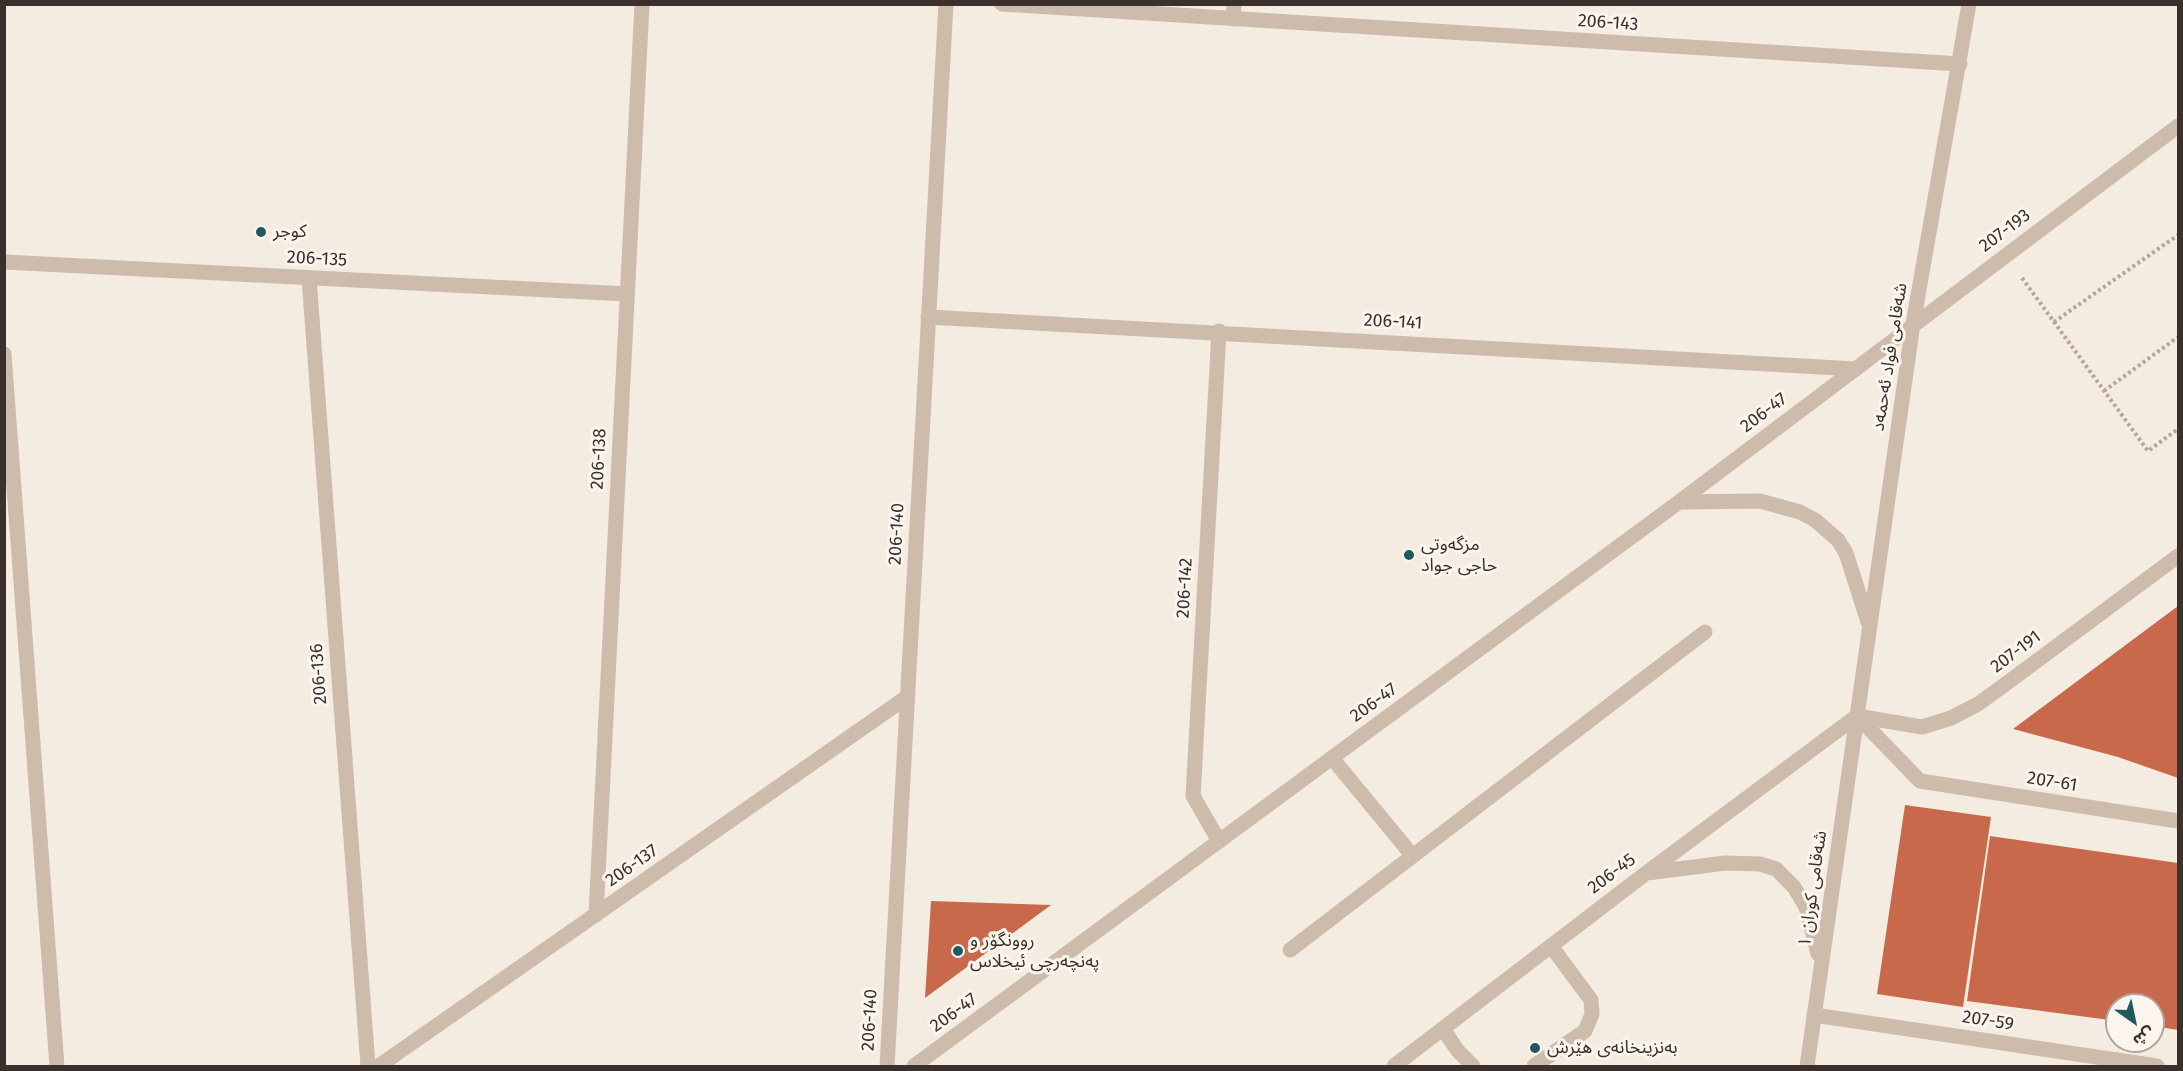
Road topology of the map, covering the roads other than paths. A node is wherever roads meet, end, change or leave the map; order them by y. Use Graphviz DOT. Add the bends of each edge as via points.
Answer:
graph roads {
  1 [pos="642,4"];
  2 [pos="946,4"];
  3 [pos="1002,4"];
  4 [pos="1969,4"];
  5 [pos="1234,12"];
  6 [pos="1960,64"];
  7 [pos="2178,126"];
  8 [pos="4,262"];
  9 [pos="309,278"];
  10 [pos="627,294"];
  11 [pos="928,317"];
  12 [pos="1913,324"];
  13 [pos="1219,331"];
  14 [pos="4,354"];
  15 [pos="1856,369"];
  16 [pos="1679,502"];
  17 [pos="2178,556"];
  18 [pos="1870,627"];
  19 [pos="1705,632"];
  20 [pos="907,697"];
  21 [pos="1857,717"];
  22 [pos="1332,758"];
  23 [pos="2178,821"];
  24 [pos="1219,841"];
  25 [pos="1412,855"];
  26 [pos="1644,874"];
  27 [pos="596,915"];
  28 [pos="1551,946"];
  29 [pos="1290,950"];
  30 [pos="1819,981"];
  31 [pos="1815,1015"];
  32 [pos="1443,1029"];
  33 [pos="2058,1059"];
  34 [pos="57,1066"];
  35 [pos="368,1066"];
  36 [pos="379,1066"];
  37 [pos="886,1066"];
  38 [pos="914,1066"];
  39 [pos="1394,1066"];
  40 [pos="1473,1066"];
  41 [pos="1534,1066"];
  42 [pos="1807,1066"];
  43 [pos="2157,1066"];
  1 -- 10 [label="street, 206-138"];
  2 -- 11 [label="street, 206-140"];
  3 -- 5 [label="street, 206-143"];
  4 -- 6 [label="street, شەقامی فواد ئەحمەد"];
  5 -- 6 [label="street, 206-143"];
  6 -- 12 [label="street, شەقامی فواد ئەحمەد"];
  7 -- 12 [label="street, 207-193"];
  8 -- 9 [label="street, 206-135"];
  9 -- 10 [label="street, 206-135"];
  9 -- 35 [label="street, 206-136"];
  10 -- 27 [label="street, 206-138"];
  11 -- 13 [label="street, 206-141"];
  11 -- 20 [label="street, 206-140"];
  12 -- 15 [label="street, 207-193"];
  12 -- 18 [label="street, شەقامی فواد ئەحمەد"];
  13 -- 15 [label="street, 206-141"];
  13 -- 24 [label="street, 206-142" via="1193,795"];
  14 -- 34 [label="street"];
  15 -- 16 [label="street, 206-47"];
  16 -- 18 [label="street" via="1760,501 1815,520 1846,553"];
  16 -- 22 [label="street, 206-47"];
  17 -- 21 [label="street, 207-191" via="1978,704 1951,718 1922,727"];
  18 -- 21 [label="street, شەقامی فواد ئەحمەد"];
  19 -- 25 [label="street"];
  20 -- 27 [label="street, 206-137"];
  20 -- 37 [label="street, 206-140"];
  21 -- 23 [label="street, 207-61" via="1920,781"];
  21 -- 26 [label="street, 206-45"];
  21 -- 30 [label="street, شەقامی کوران ١"];
  22 -- 24 [label="street, 206-47"];
  22 -- 25 [label="street"];
  24 -- 38 [label="street, 206-47"];
  25 -- 29 [label="street"];
  26 -- 28 [label="street, 206-45"];
  26 -- 30 [label="street" via="1725,863 1760,864 1776,869 1794,886 1806,907 1816,942"];
  27 -- 36 [label="street, 206-137"];
  28 -- 32 [label="street, 206-45"];
  28 -- 41 [label="street" via="1591,1000 1592,1014 1585,1031"];
  30 -- 31 [label="street, شەقامی کوران ١"];
  31 -- 33 [label="street, 207-59"];
  31 -- 42 [label="street, شەقامی کوران ١"];
  32 -- 39 [label="street, 206-45"];
  32 -- 40 [label="street"];
  33 -- 43 [label="street, 207-59"];
}
